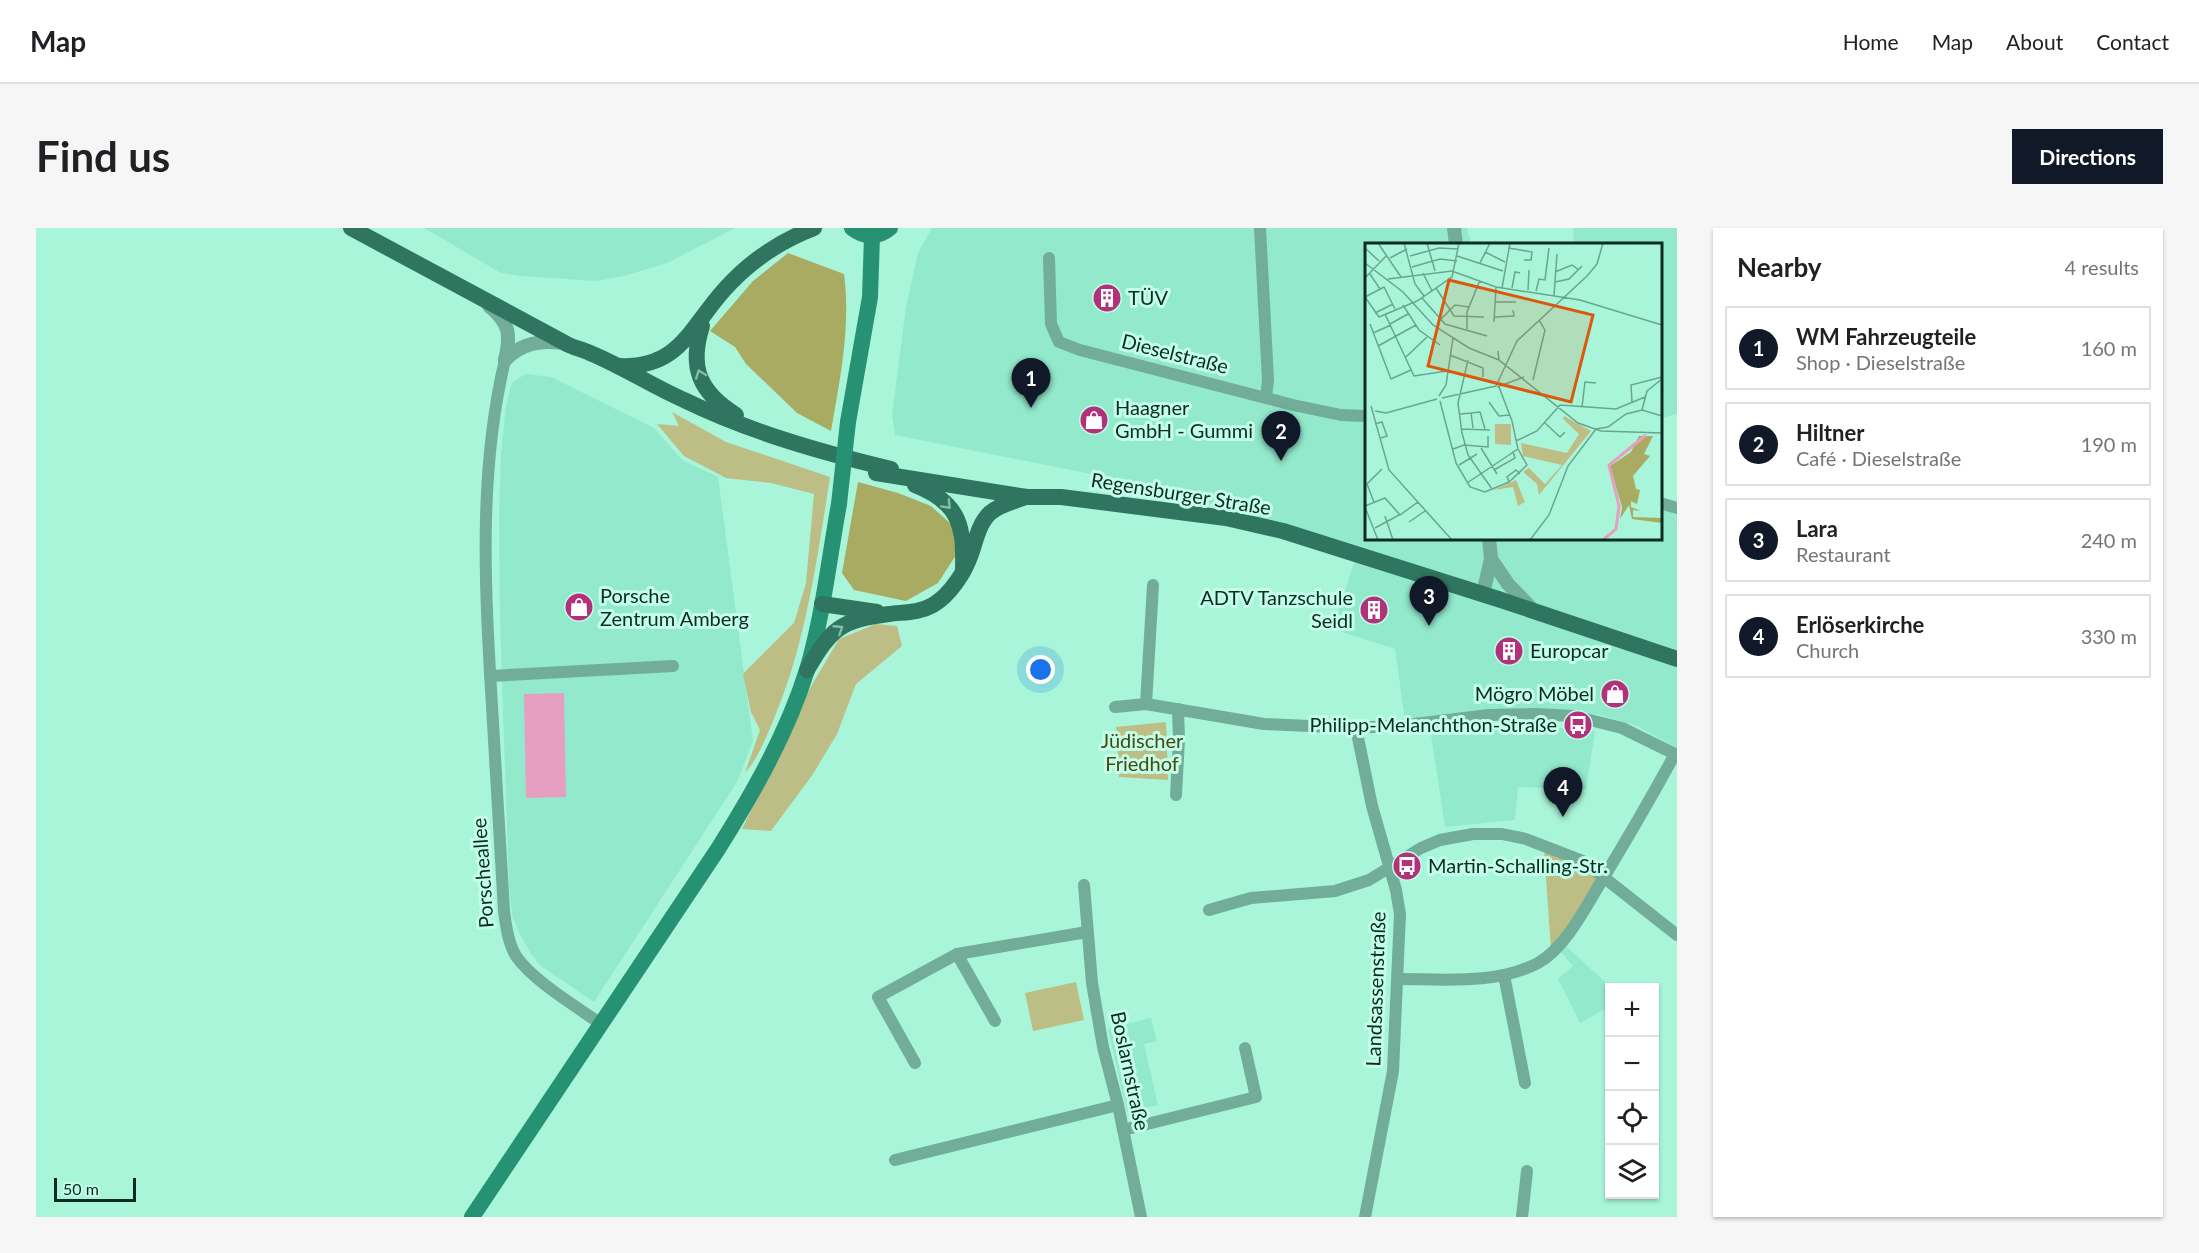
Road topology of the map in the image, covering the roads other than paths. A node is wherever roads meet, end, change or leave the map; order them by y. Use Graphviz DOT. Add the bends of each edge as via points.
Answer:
graph roads {
  1 [pos="351,228"];
  2 [pos="814,228"];
  3 [pos="852,228"];
  4 [pos="890,228"];
  5 [pos="1260,228"];
  6 [pos="1454,228"];
  7 [pos="872,236"];
  8 [pos="1456,243"];
  9 [pos="1049,258"];
  10 [pos="478,297"];
  11 [pos="706,314"];
  12 [pos="567,345"];
  13 [pos="505,360"];
  14 [pos="615,366"];
  15 [pos="1266,397"];
  16 [pos="1365,416"];
  17 [pos="775,437"];
  18 [pos="876,473"];
  19 [pos="1027,496"];
  20 [pos="1061,497"];
  21 [pos="1662,504"];
  22 [pos="1677,508"];
  23 [pos="1489,540"];
  24 [pos="1491,559"];
  25 [pos="963,572"];
  26 [pos="1152,585"];
  27 [pos="1482,594"];
  28 [pos="822,604"];
  29 [pos="1534,611"];
  30 [pos="889,614"];
  31 [pos="1677,659"];
  32 [pos="673,666"];
  33 [pos="807,669"];
  34 [pos="490,676"];
  35 [pos="1146,704"];
  36 [pos="1115,707"];
  37 [pos="1178,709"];
  38 [pos="1356,728"];
  39 [pos="1676,755"];
  40 [pos="1176,795"];
  41 [pos="1389,867"];
  42 [pos="1604,877"];
  43 [pos="1084,885"];
  44 [pos="1209,910"];
  45 [pos="1087,932"];
  46 [pos="1677,935"];
  47 [pos="957,954"];
  48 [pos="1504,975"];
  49 [pos="1399,979"];
  50 [pos="995,1021"];
  51 [pos="601,1024"];
  52 [pos="1245,1048"];
  53 [pos="915,1063"];
  54 [pos="1525,1083"];
  55 [pos="1118,1105"];
  56 [pos="1123,1130"];
  57 [pos="895,1160"];
  58 [pos="1527,1171"];
  59 [pos="472,1217"];
  60 [pos="1141,1217"];
  61 [pos="1365,1217"];
  62 [pos="1522,1217"];
  1 -- 10 [label="main road"];
  2 -- 11 [label="main road" via="785,241 742,272"];
  3 -- 7 [label="main road"];
  4 -- 7 [label="main road"];
  5 -- 15 [label="street"];
  6 -- 8 [label="street"];
  7 -- 28 [label="main road, bridge" via="870,297"];
  9 -- 15 [label="street, Dieselstraße" via="1051,324 1059,342"];
  10 -- 12 [label="main road"];
  10 -- 13 [label="street" via="506,325"];
  11 -- 14 [label="main road" via="669,354 637,365"];
  17 -- 11 [label="main road, one-way" via="708,393 697,372 695,354"];
  12 -- 13 [label="street" via="535,343 514,351"];
  12 -- 14 [label="main road"];
  12 -- 18 [label="main road" via="679,406 757,440"];
  13 -- 34 [label="street, Porscheallee" via="492,421 487,488"];
  14 -- 17 [label="main road" via="729,420"];
  15 -- 16 [label="street, Dieselstraße" via="1341,415"];
  17 -- 20 [label="main road" via="897,470"];
  18 -- 19 [label="main road, Regensburger Straße"];
  18 -- 25 [label="main road, one-way" via="924,489 952,508 962,532"];
  19 -- 20 [label="main road, Regensburger Straße"];
  19 -- 25 [label="main road" via="989,514"];
  20 -- 27 [label="main road, Regensburger Straße" via="1226,518 1283,531"];
  21 -- 22 [label="street"];
  23 -- 24 [label="street"];
  24 -- 27 [label="street"];
  24 -- 29 [label="street"];
  25 -- 30 [label="main road" via="934,605"];
  26 -- 35 [label="street"];
  27 -- 29 [label="main road, Regensburger Straße"];
  28 -- 30 [label="main road"];
  28 -- 33 [label="main road"];
  29 -- 31 [label="main road, Regensburger Straße"];
  33 -- 30 [label="main road, one-way" via="836,629"];
  32 -- 34 [label="street"];
  33 -- 51 [label="main road" via="779,740 751,796"];
  34 -- 51 [label="street, Porscheallee" via="508,936 516,956 529,971"];
  35 -- 36 [label="street"];
  35 -- 37 [label="street"];
  37 -- 38 [label="street" via="1264,724"];
  37 -- 40 [label="street"];
  38 -- 39 [label="street" via="1489,715 1574,716 1622,728"];
  38 -- 41 [label="street, Landsassenstraße"];
  39 -- 42 [label="street"];
  41 -- 42 [label="street" via="1440,840 1502,834 1574,857"];
  41 -- 44 [label="street" via="1369,880 1335,891 1251,898"];
  41 -- 49 [label="street, Landsassenstraße" via="1400,914"];
  42 -- 46 [label="street"];
  42 -- 48 [label="street" via="1550,954 1538,963"];
  43 -- 45 [label="street, Boslarnstraße"];
  45 -- 47 [label="street"];
  45 -- 55 [label="street, Boslarnstraße" via="1103,1047"];
  47 -- 50 [label="street"];
  47 -- 53 [label="street" via="878,997"];
  48 -- 49 [label="street"];
  48 -- 54 [label="street"];
  49 -- 61 [label="street, Landsassenstraße" via="1393,1071"];
  51 -- 59 [label="main road"];
  52 -- 56 [label="street" via="1256,1096"];
  55 -- 56 [label="street, Boslarnstraße"];
  55 -- 57 [label="street"];
  56 -- 60 [label="street, Boslarnstraße"];
  58 -- 62 [label="street"];
}
